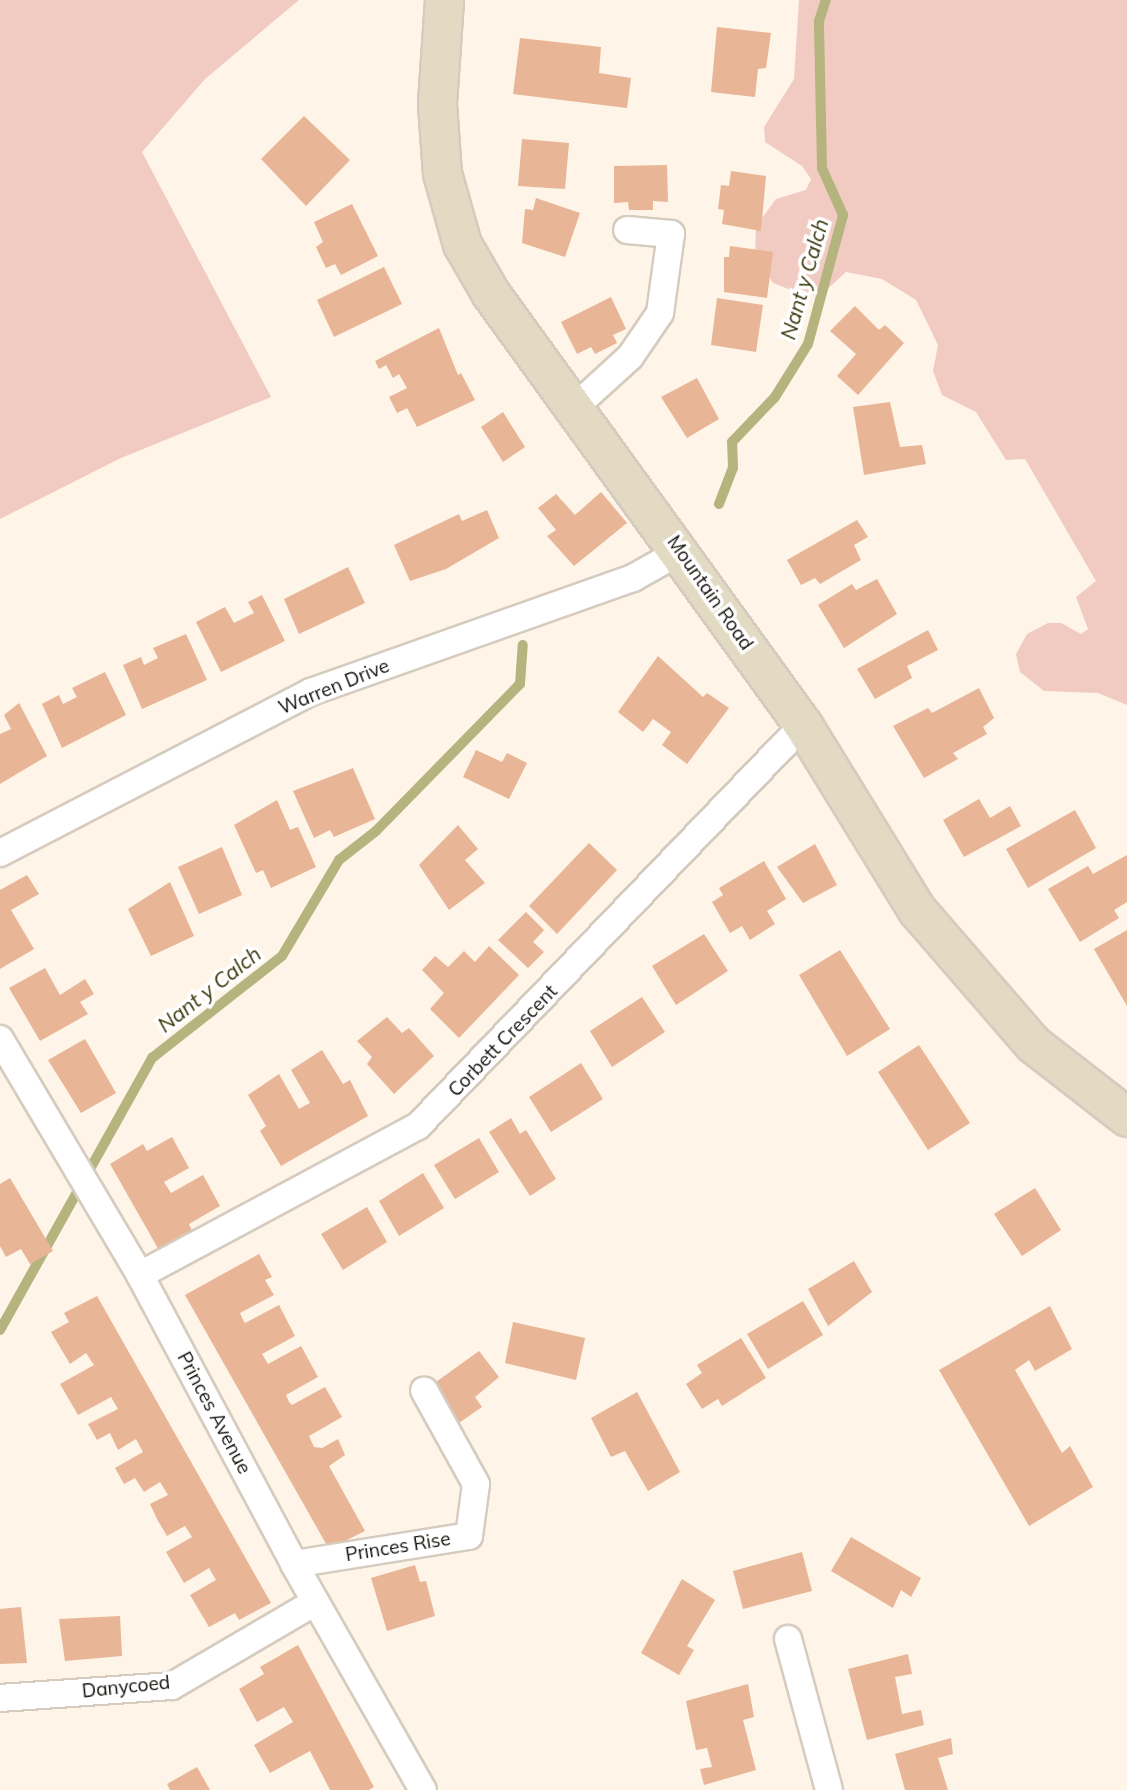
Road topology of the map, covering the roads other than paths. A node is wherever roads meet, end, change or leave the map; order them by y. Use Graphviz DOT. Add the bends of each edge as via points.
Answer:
graph roads {
  1 [pos="444,0"];
  2 [pos="627,230"];
  3 [pos="575,407"];
  4 [pos="681,551"];
  5 [pos="803,725"];
  6 [pos="0,853"];
  7 [pos="0,1039"];
  8 [pos="1127,1117"];
  9 [pos="140,1275"];
  10 [pos="424,1390"];
  11 [pos="294,1564"];
  12 [pos="315,1602"];
  13 [pos="788,1639"];
  14 [pos="0,1698"];
  15 [pos="423,1790"];
  16 [pos="829,1790"];
  1 -- 3 [label="main road, Mountain Road" via="437,104 442,173 462,244 491,294"];
  2 -- 3 [label="street" via="671,234 660,313 630,357"];
  3 -- 4 [label="main road, Mountain Road"];
  4 -- 5 [label="main road, Mountain Road"];
  4 -- 6 [label="street, Warren Drive" via="634,578 311,692"];
  5 -- 8 [label="main road, Mountain Road" via="917,910 982,991 1033,1044"];
  5 -- 9 [label="street, Corbett Crescent" via="418,1126"];
  7 -- 9 [label="street, Princes Avenue"];
  9 -- 11 [label="street, Princes Avenue"];
  10 -- 11 [label="street, Princes Rise" via="476,1484 469,1536"];
  11 -- 12 [label="street, Princes Avenue"];
  12 -- 14 [label="street, Danycoed" via="172,1686"];
  12 -- 15 [label="street, Princes Avenue"];
  13 -- 16 [label="street"];
}
